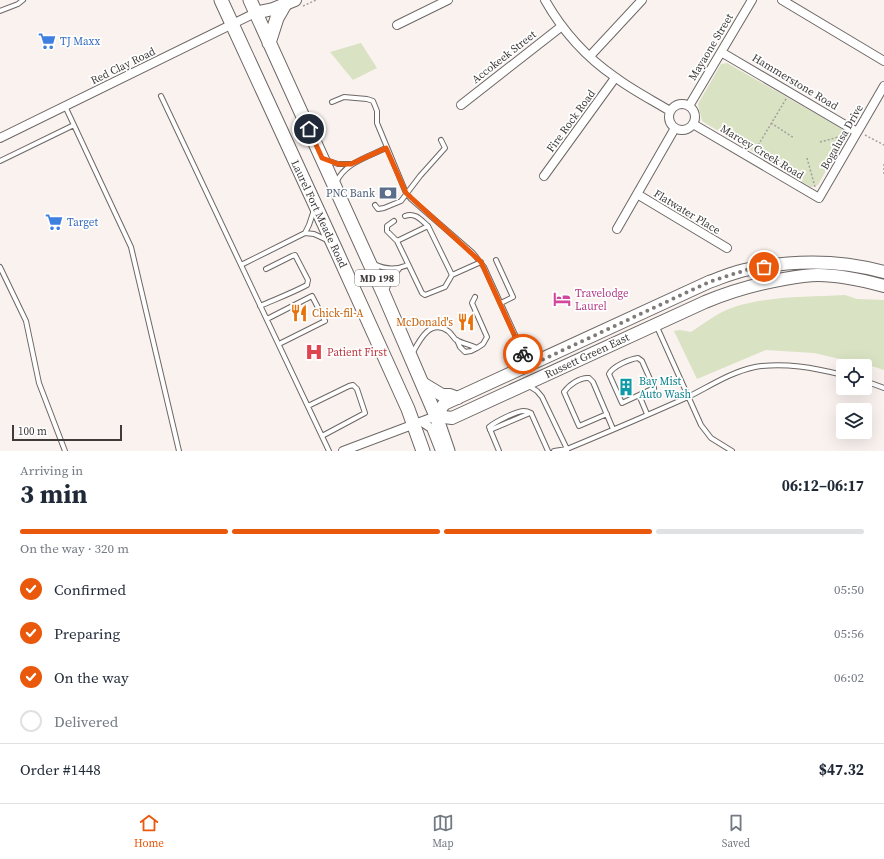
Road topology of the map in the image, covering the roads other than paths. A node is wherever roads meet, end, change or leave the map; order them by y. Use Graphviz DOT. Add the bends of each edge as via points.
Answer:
graph roads {
  1 [pos="23,0"];
  2 [pos="221,0"];
  3 [pos="250,0"];
  4 [pos="448,0"];
  5 [pos="545,0"];
  6 [pos="642,0"];
  7 [pos="752,0"];
  8 [pos="782,0"];
  9 [pos="285,1"];
  10 [pos="0,11"];
  11 [pos="255,13"];
  12 [pos="232,25"];
  13 [pos="397,25"];
  14 [pos="562,26"];
  15 [pos="269,43"];
  16 [pos="721,52"];
  17 [pos="590,56"];
  18 [pos="884,61"];
  19 [pos="615,78"];
  20 [pos="884,86"];
  21 [pos="160,96"];
  22 [pos="332,102"];
  23 [pos="461,105"];
  24 [pos="65,106"];
  25 [pos="690,106"];
  26 [pos="670,110"];
  27 [pos="693,124"];
  28 [pos="74,125"];
  29 [pos="675,128"];
  30 [pos="857,132"];
  31 [pos="0,138"];
  32 [pos="441,140"];
  33 [pos="386,148"];
  34 [pos="322,158"];
  35 [pos="0,161"];
  36 [pos="351,164"];
  37 [pos="544,176"];
  38 [pos="335,188"];
  39 [pos="406,193"];
  40 [pos="637,194"];
  41 [pos="818,198"];
  42 [pos="313,200"];
  43 [pos="375,204"];
  44 [pos="405,216"];
  45 [pos="394,221"];
  46 [pos="428,226"];
  47 [pos="617,229"];
  48 [pos="305,233"];
  49 [pos="397,241"];
  50 [pos="726,248"];
  51 [pos="336,250"];
  52 [pos="496,260"];
  53 [pos="369,261"];
  54 [pos="481,262"];
  55 [pos="241,265"];
  56 [pos="408,265"];
  57 [pos="0,267"];
  58 [pos="266,269"];
  59 [pos="399,269"];
  60 [pos="884,272"];
  61 [pos="452,275"];
  62 [pos="884,286"];
  63 [pos="384,295"];
  64 [pos="475,297"];
  65 [pos="501,303"];
  66 [pos="260,306"];
  67 [pos="267,319"];
  68 [pos="656,325"];
  69 [pos="457,340"];
  70 [pos="279,344"];
  71 [pos="477,348"];
  72 [pos="410,356"];
  73 [pos="529,366"];
  74 [pos="836,373"];
  75 [pos="422,383"];
  76 [pos="525,384"];
  77 [pos="872,384"];
  78 [pos="884,388"];
  79 [pos="638,395"];
  80 [pos="688,397"];
  81 [pos="458,398"];
  82 [pos="308,406"];
  83 [pos="607,414"];
  84 [pos="647,414"];
  85 [pos="436,416"];
  86 [pos="418,423"];
  87 [pos="613,429"];
  88 [pos="322,436"];
  89 [pos="567,450"];
  90 [pos="65,451"];
  91 [pos="179,451"];
  92 [pos="329,451"];
  93 [pos="343,451"];
  94 [pos="423,451"];
  95 [pos="440,451"];
  96 [pos="448,451"];
  97 [pos="499,451"];
  98 [pos="548,451"];
  99 [pos="554,451"];
  100 [pos="732,451"];
  1 -- 10 [label="lane"];
  2 -- 12 [label="main road, Laurel Fort Meade Road / MD 198"];
  3 -- 11 [label="main road, MD 198"];
  4 -- 13 [label="street"];
  5 -- 14 [label="street"];
  6 -- 17 [label="street"];
  7 -- 16 [label="street, Mayaone Street"];
  8 -- 18 [label="street"];
  9 -- 11 [label="street" via="273,10"];
  9 -- 15 [label="main road"];
  11 -- 12 [label="street, Red Clay Road"];
  11 -- 15 [label="main road, MD 198"];
  12 -- 24 [label="street, Red Clay Road"];
  12 -- 42 [label="main road, Laurel Fort Meade Road / MD 198"];
  14 -- 17 [label="street"];
  14 -- 23 [label="street, Accokeek Street"];
  15 -- 34 [label="main road, MD 198"];
  16 -- 25 [label="street, Mayaone Street"];
  16 -- 30 [label="street, Hammerstone Road"];
  17 -- 19 [label="street"];
  19 -- 26 [label="street"];
  19 -- 37 [label="street, Fire Rock Road"];
  20 -- 30 [label="street, Bogalusa Drive"];
  21 -- 55 [label="lane"];
  22 -- 33 [label="lane" via="344,97 373,101 377,111 377,123"];
  24 -- 28 [label="lane"];
  24 -- 31 [label="street, Red Clay Road"];
  25 -- 26 [label="street" via="677,104"];
  25 -- 27 [label="street" via="696,116"];
  26 -- 29 [label="street" via="670,122"];
  27 -- 29 [label="street" via="687,130"];
  27 -- 41 [label="street, Marcey Creek Road"];
  28 -- 35 [label="lane"];
  28 -- 91 [label="lane" via="131,247"];
  29 -- 40 [label="street"];
  30 -- 41 [label="street, Bogalusa Drive"];
  32 -- 39 [label="lane" via="445,148"];
  33 -- 36 [label="lane"];
  33 -- 39 [label="lane"];
  34 -- 36 [label="lane" via="338,164"];
  34 -- 38 [label="main road, MD 198"];
  36 -- 38 [label="lane" via="342,173"];
  38 -- 53 [label="main road, MD 198"];
  39 -- 43 [label="lane" via="401,201 384,208 378,208"];
  39 -- 54 [label="lane"];
  40 -- 47 [label="street"];
  40 -- 50 [label="street, Flatwater Place"];
  42 -- 48 [label="lane" via="314,212"];
  42 -- 51 [label="main road, Laurel Fort Meade Road / MD 198"];
  44 -- 46 [label="lane" via="414,214"];
  45 -- 49 [label="lane" via="387,226 387,231"];
  46 -- 49 [label="lane"];
  46 -- 61 [label="lane"];
  48 -- 51 [label="lane" via="327,240"];
  48 -- 55 [label="lane"];
  49 -- 56 [label="lane"];
  51 -- 86 [label="main road, Laurel Fort Meade Road / MD 198" via="408,409"];
  52 -- 65 [label="lane" via="513,298"];
  53 -- 59 [label="lane" via="380,267"];
  53 -- 63 [label="main road, MD 198"];
  54 -- 61 [label="lane"];
  54 -- 65 [label="lane"];
  55 -- 66 [label="lane"];
  56 -- 59 [label="lane"];
  56 -- 61 [label="lane" via="424,295 445,286"];
  57 -- 90 [label="lane" via="26,321 39,383"];
  58 -- 66 [label="lane" via="295,256 308,283 307,286"];
  59 -- 63 [label="lane" via="391,278"];
  60 -- 73 [label="street, Russett Green East" via="826,262 794,262 749,269 709,282"];
  62 -- 68 [label="street, Russett Green East" via="844,277 816,275 790,278 729,292"];
  63 -- 72 [label="main road, MD 198"];
  64 -- 71 [label="lane" via="472,303 487,337"];
  65 -- 73 [label="lane"];
  66 -- 67 [label="lane"];
  67 -- 70 [label="lane"];
  67 -- 70 [label="lane" via="312,296 325,321"];
  68 -- 76 [label="street, Russett Green East"];
  68 -- 80 [label="lane"];
  69 -- 71 [label="lane"];
  69 -- 71 [label="lane" via="465,352"];
  69 -- 72 [label="lane" via="447,330 432,327"];
  70 -- 82 [label="lane"];
  72 -- 75 [label="main road, MD 198"];
  73 -- 81 [label="street, Russett Green East"];
  74 -- 80 [label="lane" via="796,366 755,367 736,373"];
  75 -- 81 [label="street" via="442,395"];
  75 -- 85 [label="main road, MD 198"];
  76 -- 85 [label="street, Russett Green East" via="452,418"];
  76 -- 89 [label="lane" via="542,397"];
  77 -- 78 [label="lane"];
  79 -- 79 [label="lane" via="654,388 642,361 638,358 611,370 609,374 622,403"];
  79 -- 84 [label="lane"];
  80 -- 84 [label="lane"];
  80 -- 100 [label="lane" via="701,425 711,438"];
  81 -- 85 [label="street, Russett Green East" via="444,404"];
  82 -- 88 [label="lane"];
  82 -- 88 [label="lane" via="349,386 357,389 365,413"];
  83 -- 83 [label="lane" via="589,378 570,385 564,392 579,426"];
  83 -- 87 [label="lane"];
  84 -- 87 [label="lane"];
  85 -- 86 [label="street"];
  85 -- 96 [label="main road, MD 198"];
  86 -- 93 [label="street"];
  86 -- 94 [label="main road, Laurel Fort Meade Road / MD 198"];
  86 -- 95 [label="street" via="430,428"];
  87 -- 89 [label="lane"];
  88 -- 92 [label="lane"];
  89 -- 99 [label="lane"];
  97 -- 98 [label="lane" via="489,427 524,411 531,413"];
}
